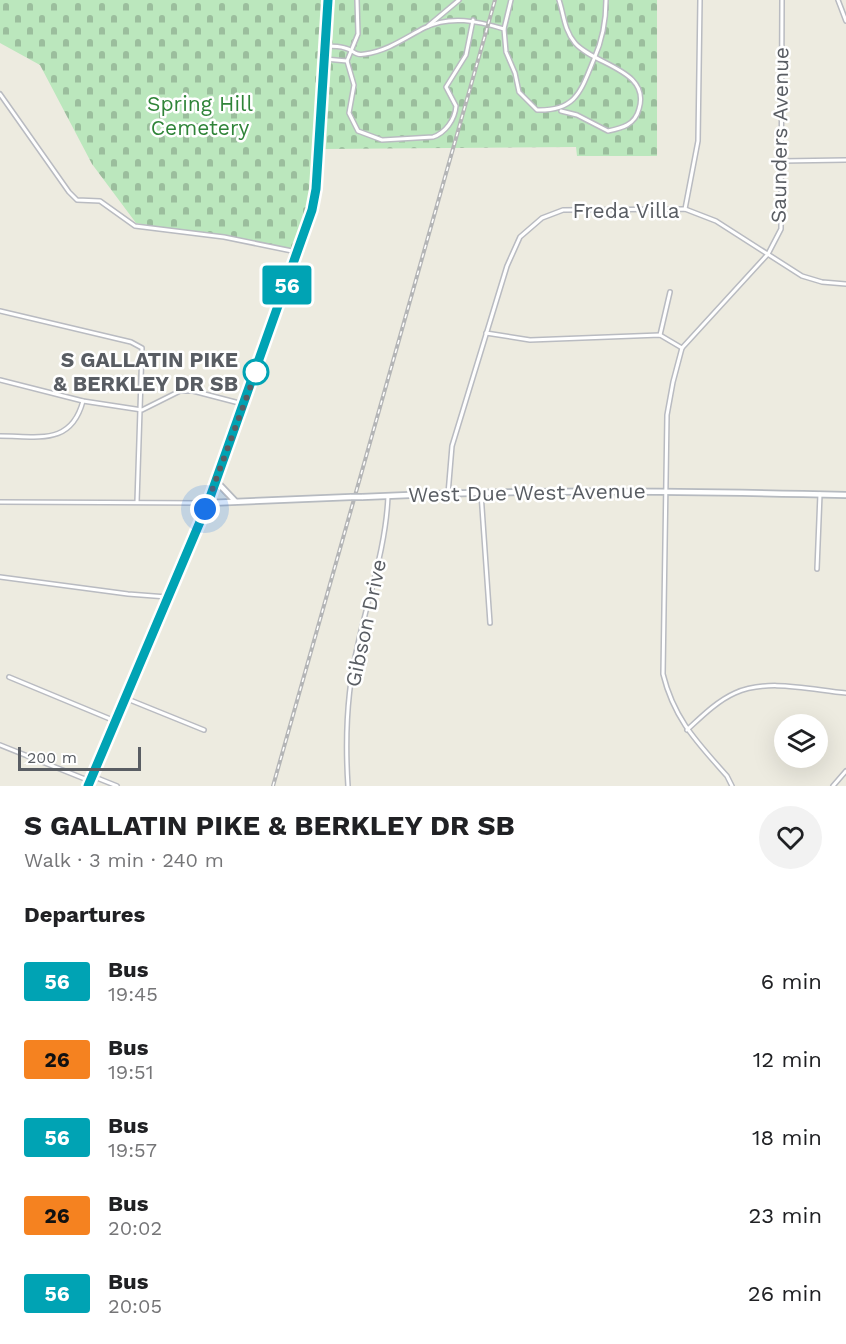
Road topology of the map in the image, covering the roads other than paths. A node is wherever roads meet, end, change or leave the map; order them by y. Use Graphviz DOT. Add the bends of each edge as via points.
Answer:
graph roads {
  1 [pos="328,0"];
  2 [pos="357,0"];
  3 [pos="459,0"];
  4 [pos="511,0"];
  5 [pos="559,0"];
  6 [pos="606,0"];
  7 [pos="700,0"];
  8 [pos="782,0"];
  9 [pos="838,0"];
  10 [pos="473,20"];
  11 [pos="846,21"];
  12 [pos="427,27"];
  13 [pos="504,29"];
  14 [pos="326,46"];
  15 [pos="351,52"];
  16 [pos="595,58"];
  17 [pos="325,59"];
  18 [pos="347,61"];
  19 [pos="0,94"];
  20 [pos="561,111"];
  21 [pos="846,160"];
  22 [pos="782,161"];
  23 [pos="685,209"];
  24 [pos="298,253"];
  25 [pos="768,254"];
  26 [pos="846,284"];
  27 [pos="670,292"];
  28 [pos="0,311"];
  29 [pos="486,333"];
  30 [pos="660,335"];
  31 [pos="682,348"];
  32 [pos="0,380"];
  33 [pos="84,401"];
  34 [pos="245,404"];
  35 [pos="142,410"];
  36 [pos="0,436"];
  37 [pos="216,482"];
  38 [pos="665,491"];
  39 [pos="481,493"];
  40 [pos="448,494"];
  41 [pos="820,494"];
  42 [pos="846,495"];
  43 [pos="388,496"];
  44 [pos="235,501"];
  45 [pos="0,502"];
  46 [pos="137,502"];
  47 [pos="208,503"];
  48 [pos="817,569"];
  49 [pos="0,577"];
  50 [pos="167,597"];
  51 [pos="490,623"];
  52 [pos="9,677"];
  53 [pos="846,693"];
  54 [pos="125,698"];
  55 [pos="115,721"];
  56 [pos="204,730"];
  57 [pos="687,730"];
  58 [pos="0,745"];
  59 [pos="846,771"];
  60 [pos="842,778"];
  61 [pos="90,781"];
  62 [pos="846,782"];
  63 [pos="117,786"];
  64 [pos="348,786"];
  65 [pos="732,786"];
  66 [pos="833,786"];
  1 -- 14 [label="main road"];
  2 -- 15 [label="street" via="358,29"];
  3 -- 12 [label="street"];
  4 -- 13 [label="street"];
  5 -- 16 [label="street" via="568,35"];
  6 -- 16 [label="street" via="605,30"];
  7 -- 23 [label="street" via="698,141"];
  8 -- 22 [label="street, Saunders Avenue"];
  9 -- 11 [label="street"];
  10 -- 12 [label="street"];
  10 -- 13 [label="street"];
  10 -- 18 [label="street" via="466,56 446,87 456,111 440,135 401,141 382,140 358,131 349,113 354,85"];
  12 -- 15 [label="street" via="373,53"];
  13 -- 16 [label="street" via="506,52 519,92 537,110 549,110 576,96 585,86"];
  14 -- 15 [label="street"];
  14 -- 17 [label="main road"];
  15 -- 18 [label="street"];
  16 -- 20 [label="street" via="623,72 637,85 641,103 633,121 608,131"];
  17 -- 18 [label="street"];
  17 -- 24 [label="main road" via="316,189"];
  19 -- 24 [label="street" via="77,200 100,201 135,226 224,237"];
  21 -- 22 [label="street"];
  22 -- 25 [label="street, Saunders Avenue" via="783,218"];
  23 -- 25 [label="street, Freda Villa" via="716,221"];
  23 -- 29 [label="street, Freda Villa" via="577,209 542,218 513,248"];
  24 -- 34 [label="main road"];
  25 -- 26 [label="street, Freda Villa" via="811,279"];
  25 -- 31 [label="street, Saunders Avenue"];
  27 -- 30 [label="street"];
  28 -- 35 [label="street" via="138,345 144,357"];
  29 -- 30 [label="street" via="530,340"];
  29 -- 40 [label="street, Freda Villa" via="452,446"];
  30 -- 31 [label="street"];
  31 -- 38 [label="street, Saunders Avenue" via="667,415"];
  32 -- 33 [label="street"];
  33 -- 35 [label="street"];
  33 -- 36 [label="street" via="75,421 61,434"];
  34 -- 35 [label="street" via="193,391 180,392"];
  34 -- 37 [label="main road"];
  35 -- 46 [label="street"];
  37 -- 44 [label="main road"];
  37 -- 47 [label="main road"];
  38 -- 39 [label="main road, West Due West Avenue"];
  38 -- 41 [label="main road, West Due West Avenue"];
  38 -- 57 [label="street, Saunders Avenue" via="663,674 675,712"];
  39 -- 40 [label="main road, West Due West Avenue"];
  39 -- 51 [label="street"];
  40 -- 43 [label="main road, West Due West Avenue"];
  41 -- 42 [label="main road, West Due West Avenue"];
  41 -- 48 [label="street"];
  43 -- 44 [label="main road, West Due West Avenue, bridge"];
  43 -- 64 [label="street, Gibson Drive" via="387,528 353,668 346,760"];
  44 -- 47 [label="main road, West Due West Avenue"];
  45 -- 46 [label="street"];
  46 -- 47 [label="street"];
  47 -- 50 [label="main road"];
  49 -- 50 [label="street"];
  50 -- 54 [label="main road"];
  52 -- 55 [label="street"];
  53 -- 57 [label="street" via="748,689 722,701"];
  54 -- 55 [label="main road"];
  54 -- 56 [label="street"];
  55 -- 61 [label="main road"];
  57 -- 65 [label="street, Saunders Avenue"];
  58 -- 61 [label="street"];
  59 -- 60 [label="street"];
  60 -- 62 [label="street"];
  60 -- 66 [label="street"];
  61 -- 63 [label="street"];
}
